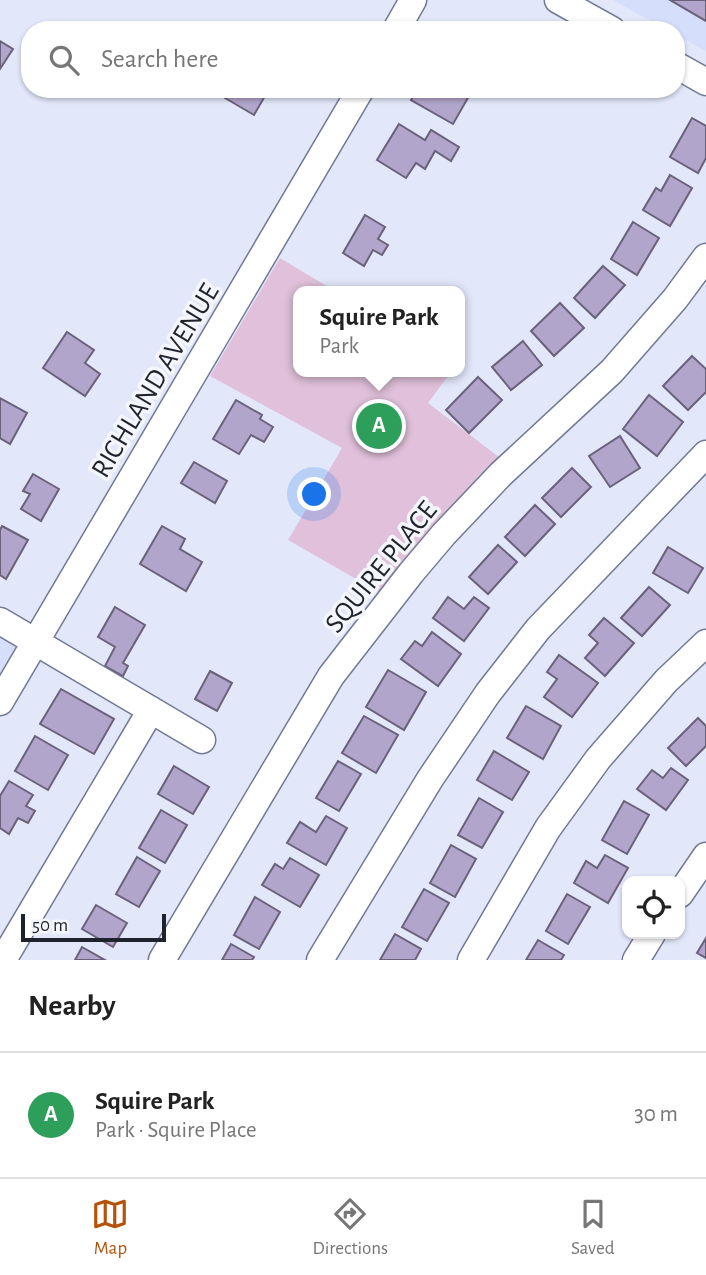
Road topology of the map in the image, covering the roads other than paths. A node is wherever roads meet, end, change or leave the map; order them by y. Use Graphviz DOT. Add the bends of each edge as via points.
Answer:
graph roads {
  1 [pos="413,0"];
  2 [pos="558,0"];
  3 [pos="401,21"];
  4 [pos="596,21"];
  5 [pos="685,70"];
  6 [pos="706,82"];
  7 [pos="357,98"];
  8 [pos="706,257"];
  9 [pos="706,454"];
  10 [pos="0,621"];
  11 [pos="35,642"];
  12 [pos="706,643"];
  13 [pos="0,702"];
  14 [pos="151,710"];
  15 [pos="202,740"];
  16 [pos="706,856"];
  17 [pos="685,887"];
  18 [pos="649,939"];
  19 [pos="3,960"];
  20 [pos="162,960"];
  21 [pos="320,960"];
  22 [pos="471,960"];
  23 [pos="636,960"];
  1 -- 3 [label="street"];
  2 -- 4 [label="street"];
  5 -- 6 [label="street"];
  7 -- 11 [label="street, RICHLAND AVENUE"];
  8 -- 20 [label="street, SQUIRE PLACE" via="612,371 501,474 411,573 331,677"];
  9 -- 21 [label="street" via="538,629 488,693"];
  10 -- 11 [label="street"];
  11 -- 13 [label="street, RICHLAND AVENUE"];
  11 -- 14 [label="street"];
  12 -- 22 [label="street" via="598,759 548,828"];
  14 -- 15 [label="street"];
  14 -- 19 [label="street"];
  16 -- 17 [label="street"];
  18 -- 23 [label="street"];
}
